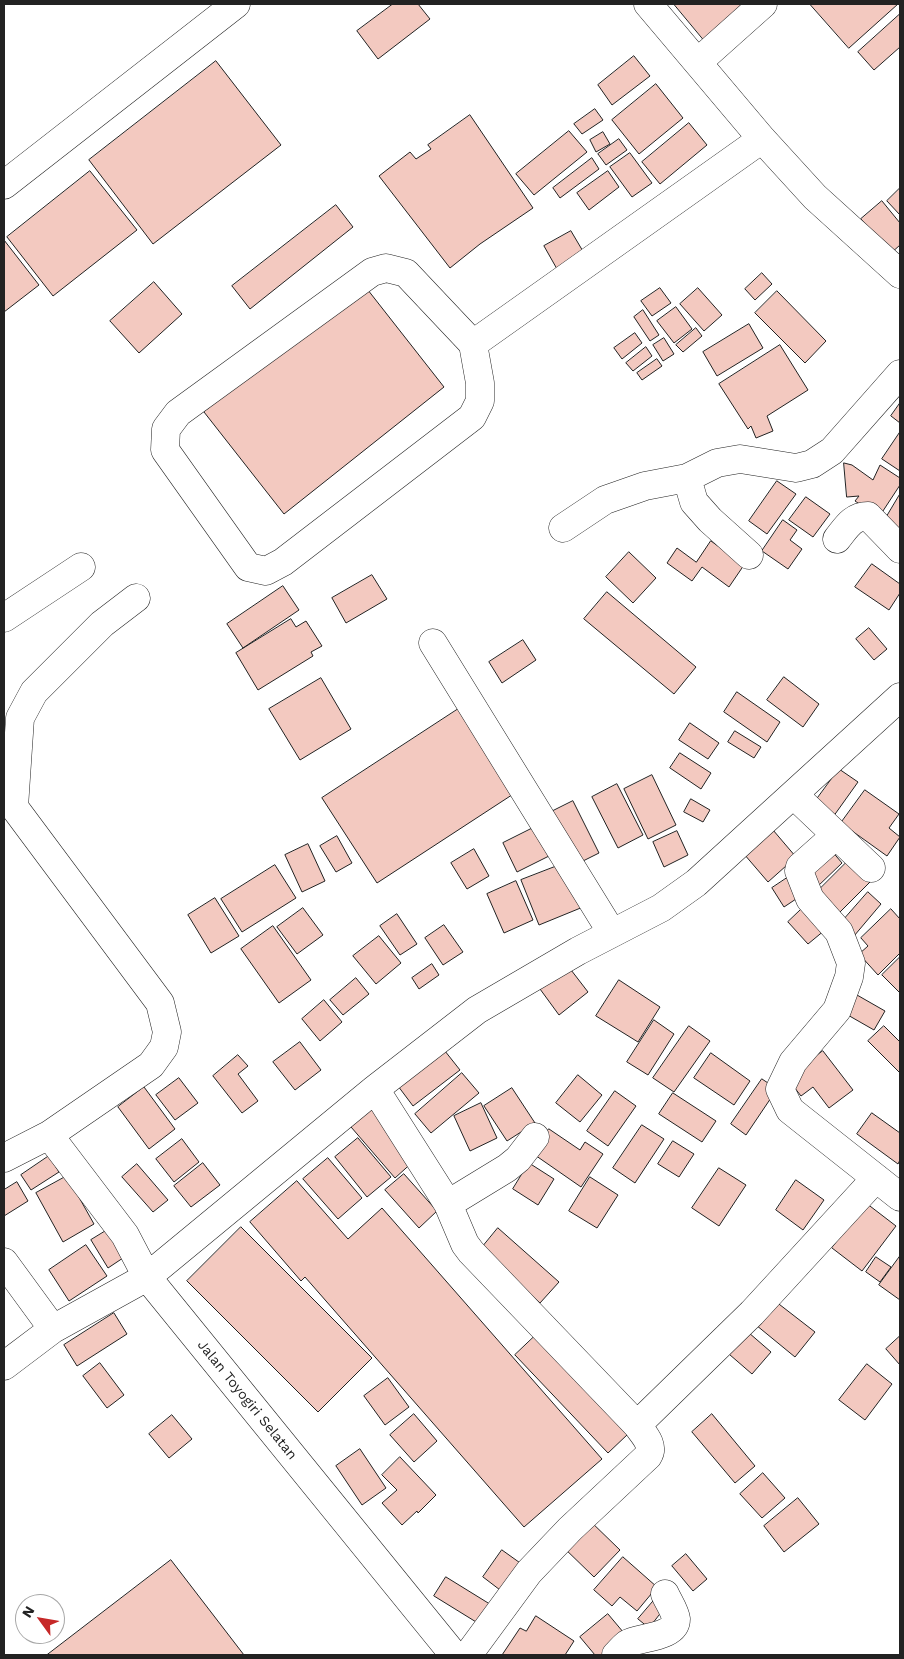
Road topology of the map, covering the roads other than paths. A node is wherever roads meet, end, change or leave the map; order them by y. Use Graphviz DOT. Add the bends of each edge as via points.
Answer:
graph roads {
  1 [pos="236,4"];
  2 [pos="648,4"];
  3 [pos="763,4"];
  4 [pos="698,62"];
  5 [pos="762,139"];
  6 [pos="4,185"];
  7 [pos="900,274"];
  8 [pos="473,344"];
  9 [pos="900,374"];
  10 [pos="687,478"];
  11 [pos="562,528"];
  12 [pos="837,539"];
  13 [pos="900,549"];
  14 [pos="749,555"];
  15 [pos="81,567"];
  16 [pos="136,598"];
  17 [pos="4,618"];
  18 [pos="433,643"];
  19 [pos="900,697"];
  20 [pos="794,795"];
  21 [pos="9,801"];
  22 [pos="836,835"];
  23 [pos="871,868"];
  24 [pos="612,933"];
  25 [pos="375,1089"];
  26 [pos="48,1135"];
  27 [pos="535,1137"];
  28 [pos="4,1158"];
  29 [pos="876,1178"];
  30 [pos="900,1197"];
  31 [pos="448,1204"];
  32 [pos="4,1262"];
  33 [pos="148,1277"];
  34 [pos="53,1329"];
  35 [pos="4,1366"];
  36 [pos="637,1425"];
  37 [pos="665,1594"];
  38 [pos="454,1655"];
  39 [pos="468,1655"];
  40 [pos="616,1655"];
  1 -- 6 [label="street"];
  2 -- 4 [label="street"];
  3 -- 4 [label="street"];
  4 -- 5 [label="street"];
  5 -- 7 [label="street" via="815,197"];
  5 -- 8 [label="street"];
  8 -- 8 [label="street" via="480,401 472,417 283,562 266,571 248,567 166,450 166,429 178,413 372,272 386,268 406,273"];
  9 -- 10 [label="street" via="832,451 812,464 796,468 740,459 718,463"];
  10 -- 11 [label="street" via="644,486 605,500"];
  10 -- 14 [label="street" via="694,502"];
  12 -- 13 [label="street" via="853,520 868,516"];
  15 -- 17 [label="street"];
  16 -- 21 [label="street" via="102,624 34,692 20,718"];
  18 -- 24 [label="street"];
  19 -- 20 [label="street"];
  20 -- 22 [label="street"];
  20 -- 24 [label="street" via="696,883 661,908"];
  21 -- 26 [label="street" via="160,1003 167,1032 164,1047 151,1064"];
  22 -- 23 [label="street"];
  22 -- 29 [label="street" via="798,871 810,899 839,932 851,963 849,977 837,1010 792,1062 780,1089 790,1110"];
  24 -- 25 [label="street" via="477,1010"];
  25 -- 31 [label="street"];
  25 -- 33 [label="street"];
  26 -- 28 [label="street"];
  26 -- 33 [label="street, Jalan Toyogiri Selatan" via="125,1235"];
  27 -- 31 [label="street" via="508,1168"];
  29 -- 30 [label="street"];
  29 -- 36 [label="street" via="752,1313"];
  31 -- 36 [label="street" via="471,1252"];
  32 -- 34 [label="street"];
  33 -- 34 [label="street"];
  33 -- 38 [label="street, Jalan Toyogiri Selatan"];
  34 -- 35 [label="street"];
  36 -- 39 [label="street" via="650,1444 651,1452 529,1572"];
  37 -- 40 [label="street" via="676,1618 675,1625 654,1638 626,1645"];
}
